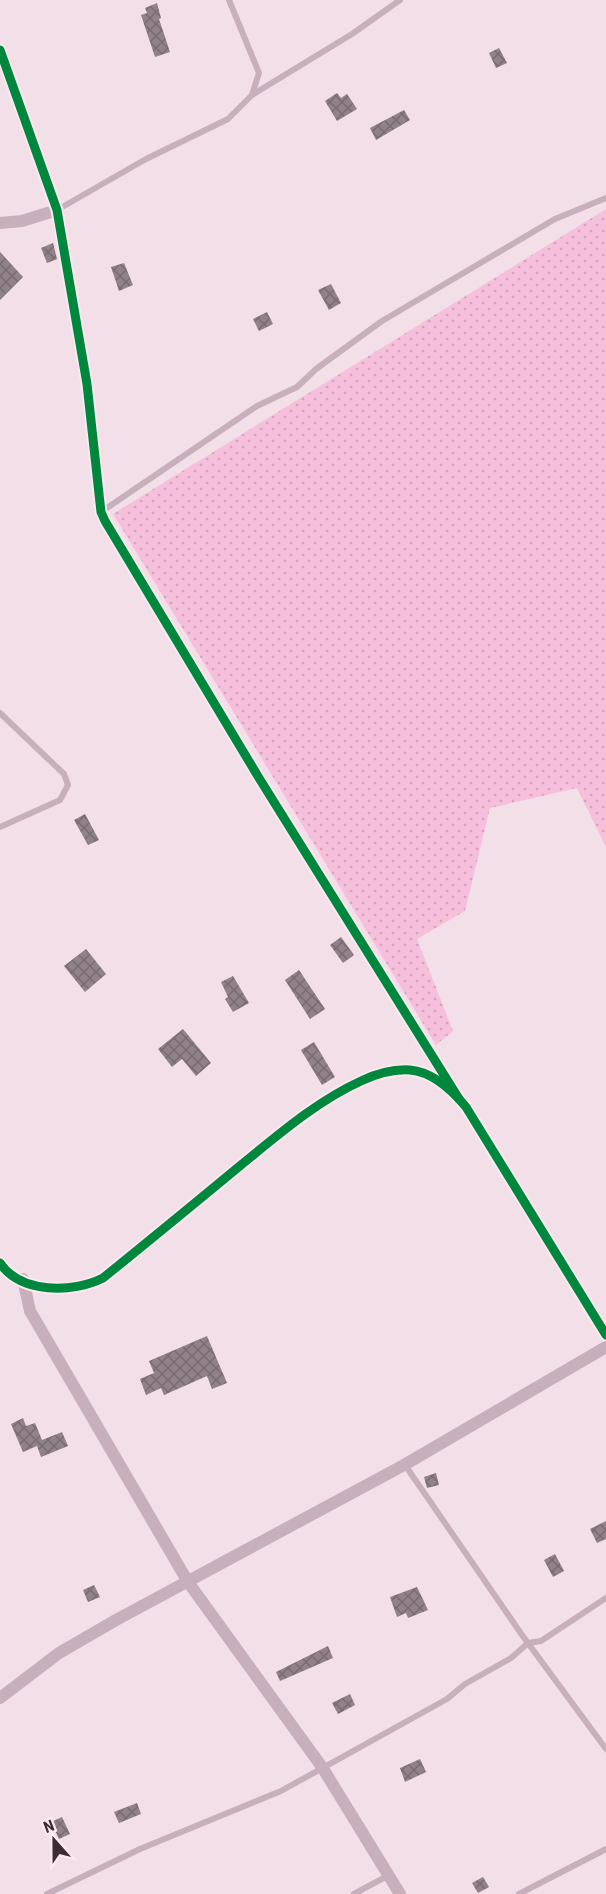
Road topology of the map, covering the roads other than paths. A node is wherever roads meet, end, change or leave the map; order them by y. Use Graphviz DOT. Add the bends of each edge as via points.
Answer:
graph roads {
  1 [pos="229,0"];
  2 [pos="400,0"];
  3 [pos="0,50"];
  4 [pos="252,95"];
  5 [pos="606,198"];
  6 [pos="57,210"];
  7 [pos="0,223"];
  8 [pos="101,512"];
  9 [pos="0,713"];
  10 [pos="0,827"];
  11 [pos="459,1099"];
  12 [pos="0,1263"];
  13 [pos="23,1279"];
  14 [pos="606,1335"];
  15 [pos="606,1347"];
  16 [pos="404,1465"];
  17 [pos="188,1582"];
  18 [pos="606,1598"];
  19 [pos="528,1643"];
  20 [pos="0,1698"];
  21 [pos="606,1749"];
  22 [pos="322,1767"];
  23 [pos="606,1849"];
  24 [pos="389,1875"];
  25 [pos="47,1894"];
  26 [pos="354,1894"];
  27 [pos="400,1894"];
  28 [pos="519,1894"];
  1 -- 4 [label="lane" via="257,64 257,85"];
  2 -- 4 [label="lane"];
  3 -- 6 [label="street"];
  4 -- 6 [label="lane" via="228,119 146,159"];
  5 -- 8 [label="lane" via="555,219 382,321 297,387 256,406"];
  6 -- 7 [label="street"];
  6 -- 8 [label="street" via="87,384"];
  8 -- 11 [label="street" via="158,612"];
  9 -- 10 [label="lane" via="64,774 68,785 60,800"];
  11 -- 13 [label="street" via="429,1075 410,1070 387,1072 361,1081 284,1131 103,1278 89,1285 62,1289 47,1289"];
  11 -- 14 [label="street"];
  12 -- 13 [label="street"];
  13 -- 17 [label="street" via="30,1311"];
  15 -- 16 [label="street"];
  16 -- 17 [label="street"];
  16 -- 19 [label="lane"];
  17 -- 20 [label="street" via="59,1653"];
  17 -- 22 [label="street"];
  18 -- 19 [label="lane" via="541,1641"];
  19 -- 21 [label="lane"];
  19 -- 22 [label="lane" via="447,1699"];
  22 -- 24 [label="street"];
  22 -- 25 [label="lane" via="280,1791 140,1849"];
  23 -- 28 [label="lane"];
  24 -- 26 [label="lane"];
  24 -- 27 [label="street"];
}
